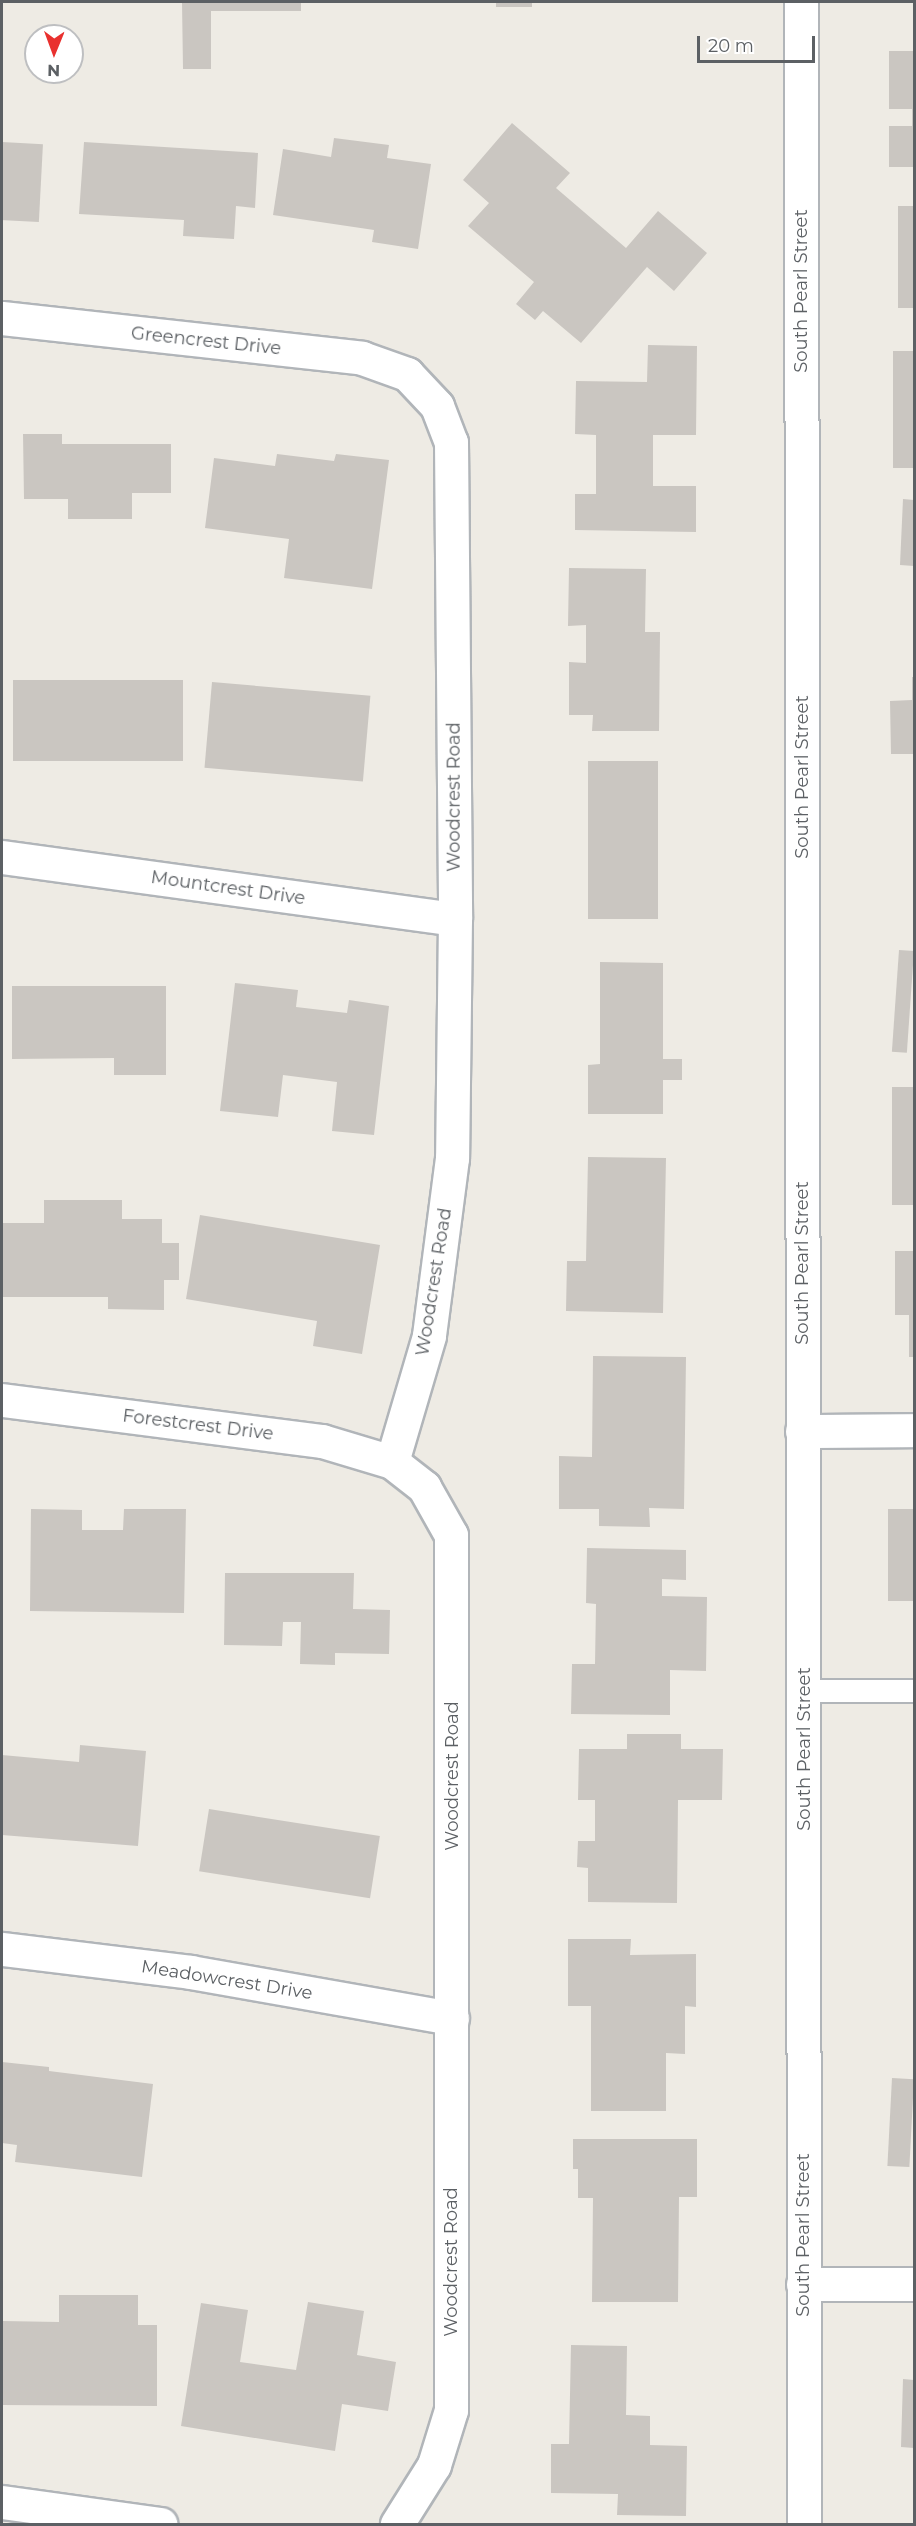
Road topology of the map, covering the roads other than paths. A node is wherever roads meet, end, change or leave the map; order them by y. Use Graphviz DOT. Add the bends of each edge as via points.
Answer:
graph roads {
  1 [pos="801,2"];
  2 [pos="2,318"];
  3 [pos="407,374"];
  4 [pos="2,857"];
  5 [pos="455,919"];
  6 [pos="2,1400"];
  7 [pos="915,1430"];
  8 [pos="802,1431"];
  9 [pos="392,1462"];
  10 [pos="804,1691"];
  11 [pos="915,1691"];
  12 [pos="2,1949"];
  13 [pos="452,2018"];
  14 [pos="803,2284"];
  15 [pos="915,2284"];
  16 [pos="2,2502"];
  17 [pos="160,2524"];
  18 [pos="397,2524"];
  19 [pos="804,2524"];
  1 -- 8 [label="street, South Pearl Street"];
  2 -- 3 [label="street, Greencrest Drive" via="362,358"];
  3 -- 5 [label="street, Woodcrest Road" via="437,406 452,442"];
  4 -- 5 [label="street, Mountcrest Drive"];
  5 -- 9 [label="street, Woodcrest Road" via="452,1158 429,1336"];
  6 -- 9 [label="street, Forestcrest Drive" via="322,1441"];
  7 -- 8 [label="street"];
  8 -- 10 [label="street, South Pearl Street"];
  9 -- 13 [label="street, Woodcrest Road" via="424,1487 452,1535"];
  10 -- 11 [label="lane"];
  10 -- 14 [label="street, South Pearl Street"];
  12 -- 13 [label="street, Meadowcrest Drive" via="191,1972"];
  13 -- 18 [label="street, Woodcrest Road" via="451,2410 434,2465"];
  14 -- 15 [label="street"];
  14 -- 19 [label="street, South Pearl Street"];
  16 -- 17 [label="street"];
}
